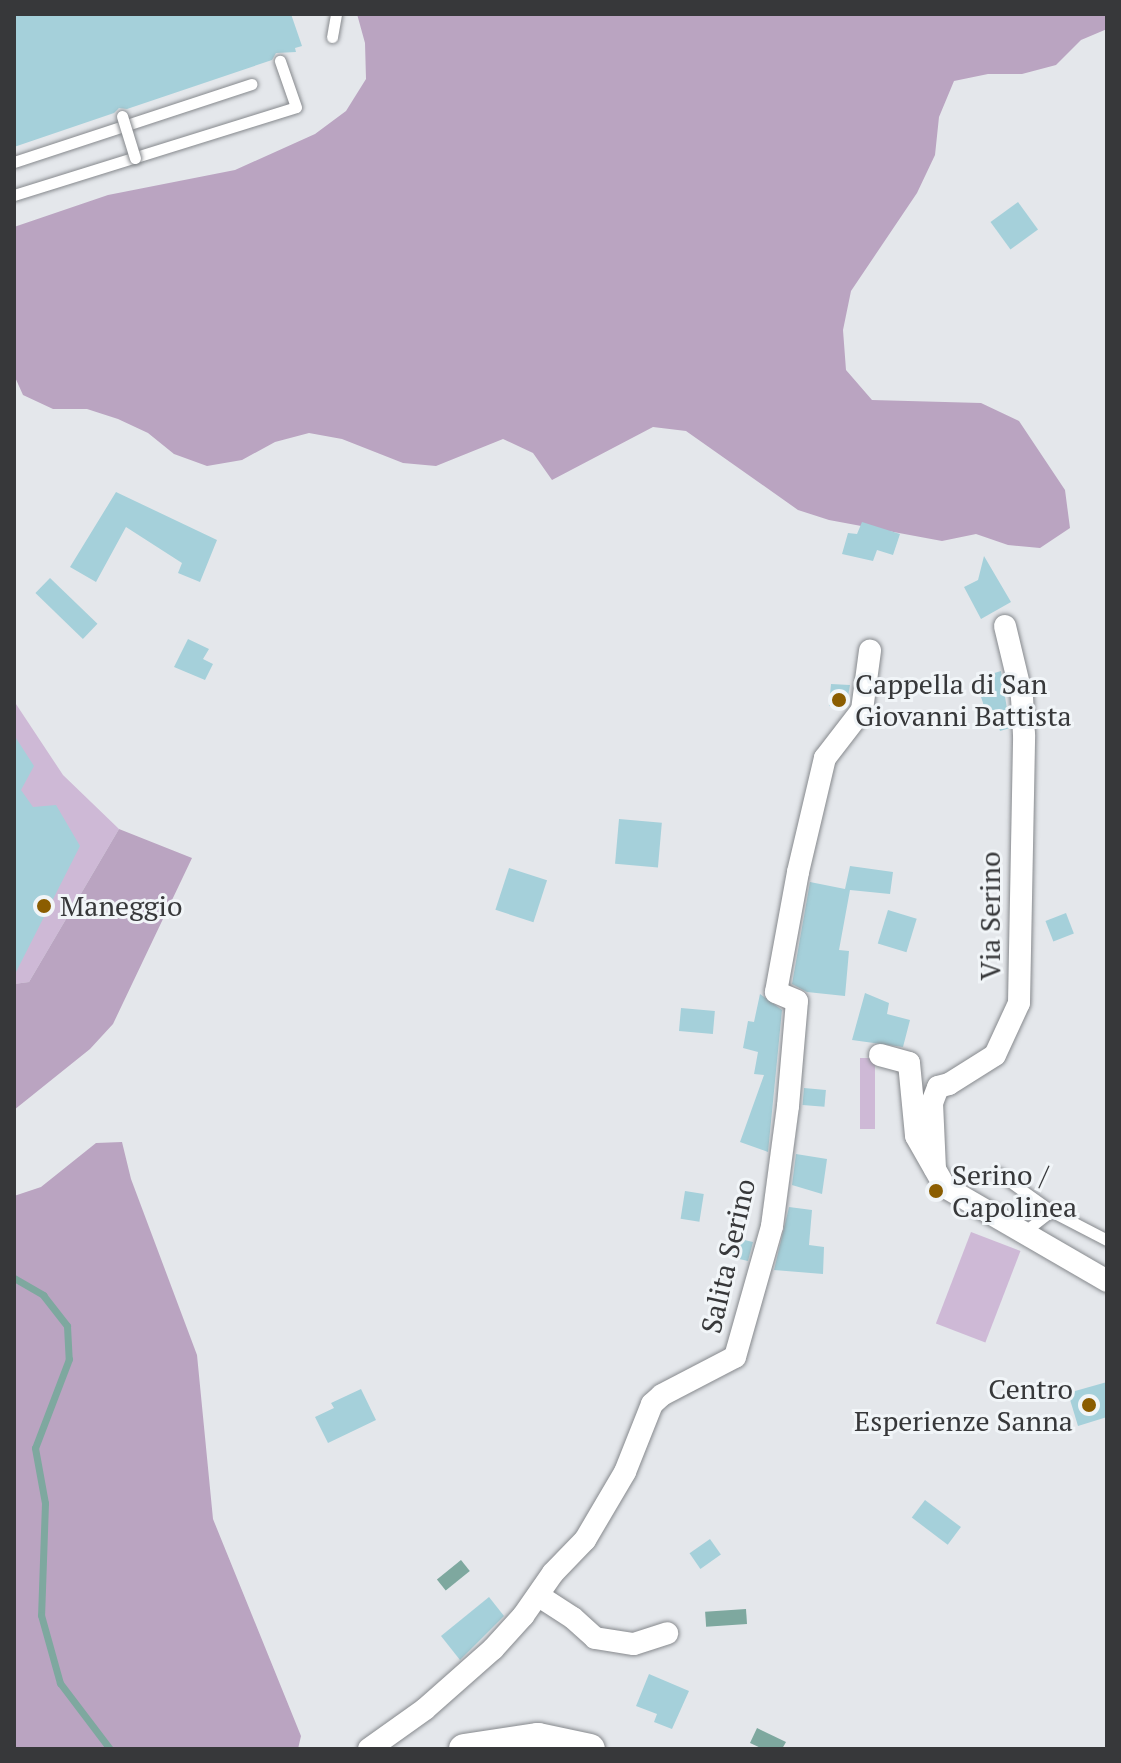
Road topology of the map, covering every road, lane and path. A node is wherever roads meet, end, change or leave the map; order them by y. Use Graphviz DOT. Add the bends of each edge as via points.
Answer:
graph roads {
  1 [pos="336,14"];
  2 [pos="332,37"];
  3 [pos="280,61"];
  4 [pos="251,84"];
  5 [pos="122,116"];
  6 [pos="135,158"];
  7 [pos="14,162"];
  8 [pos="14,195"];
  9 [pos="1005,626"];
  10 [pos="870,651"];
  11 [pos="880,1055"];
  12 [pos="935,1169"];
  13 [pos="998,1173"];
  14 [pos="1051,1211"];
  15 [pos="1024,1232"];
  16 [pos="1107,1240"];
  17 [pos="1107,1281"];
  18 [pos="539,1596"];
  19 [pos="667,1633"];
  20 [pos="369,1749"];
  21 [pos="464,1749"];
  22 [pos="590,1749"];
  1 -- 2 [label="lane"];
  3 -- 6 [label="lane" via="296,107"];
  4 -- 7 [label="lane"];
  5 -- 6 [label="lane, bridge"];
  6 -- 8 [label="lane"];
  9 -- 12 [label="street, Via Serino" via="1022,697 1024,735 1019,1003 995,1055 938,1087 932,1103"];
  10 -- 18 [label="street, Salita Serino" via="862,710 825,758 776,992 797,1001 772,1226 735,1357 652,1404 625,1472 585,1540"];
  11 -- 12 [label="street" via="909,1063 916,1136"];
  12 -- 15 [label="street" via="945,1187"];
  13 -- 14 [label="lane"];
  14 -- 15 [label="lane"];
  14 -- 16 [label="lane"];
  15 -- 17 [label="street"];
  18 -- 19 [label="street" via="595,1638 634,1644"];
  18 -- 20 [label="street, Salita Serino" via="493,1649 425,1709"];
  21 -- 22 [label="street" via="538,1738"];
}
